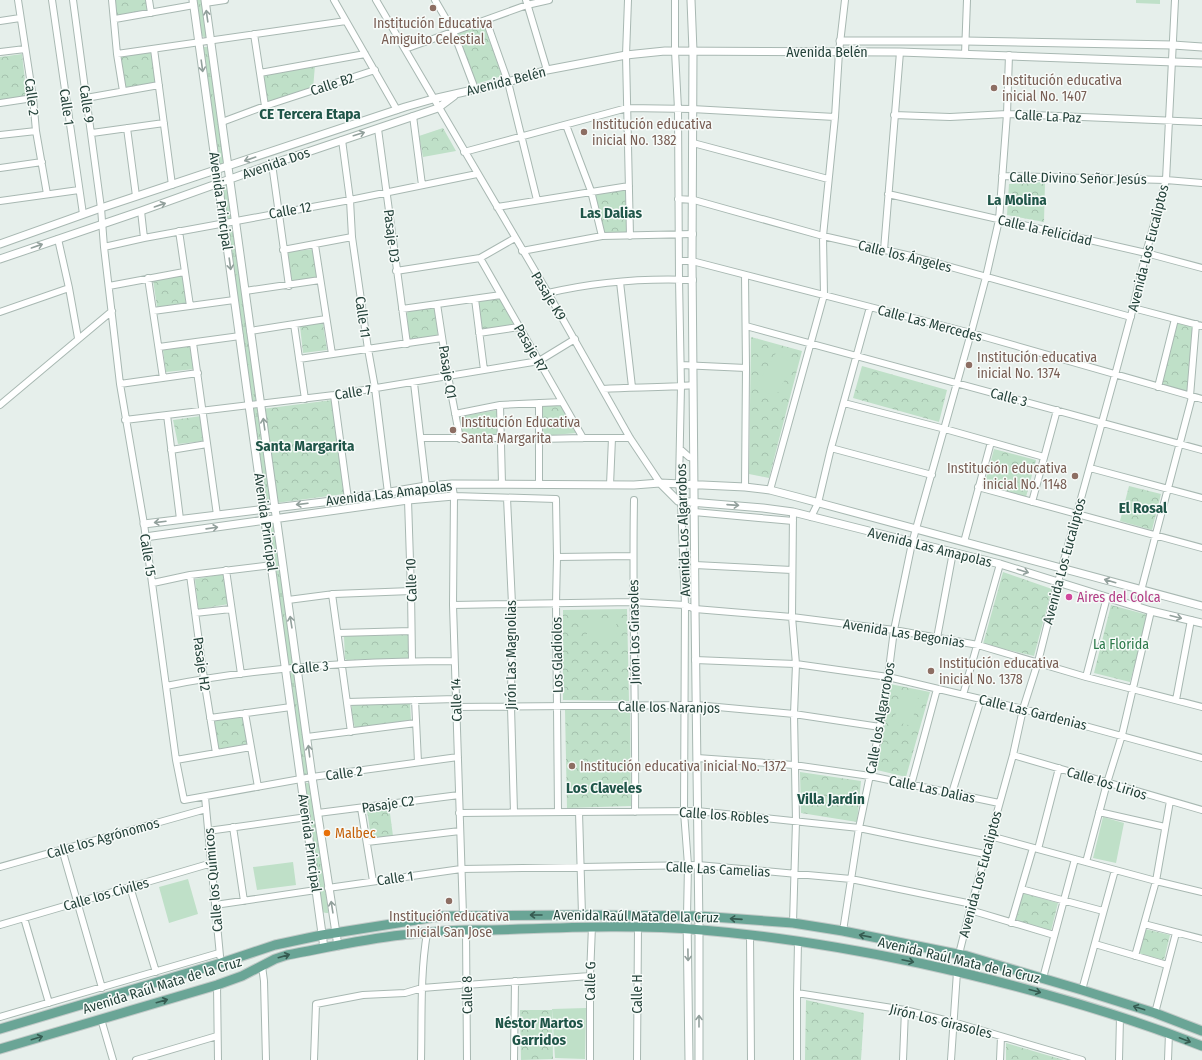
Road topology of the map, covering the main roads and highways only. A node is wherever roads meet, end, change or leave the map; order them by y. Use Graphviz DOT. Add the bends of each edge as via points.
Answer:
graph roads {
  1 [pos="0,1029"];
  2 [pos="1202,1031"];
  3 [pos="1202,1046"];
  4 [pos="0,1049"];
  2 -- 1 [label="main road, Avenida Raúl Mata de la Cruz, one-way" via="1155,1013 959,954 842,931 793,923 699,916 582,915 442,916 322,935 275,945"];
  4 -- 3 [label="main road, Avenida Raúl Mata de la Cruz, one-way" via="217,985 287,955 427,933 592,926 699,930 846,949 1039,992"];
}
